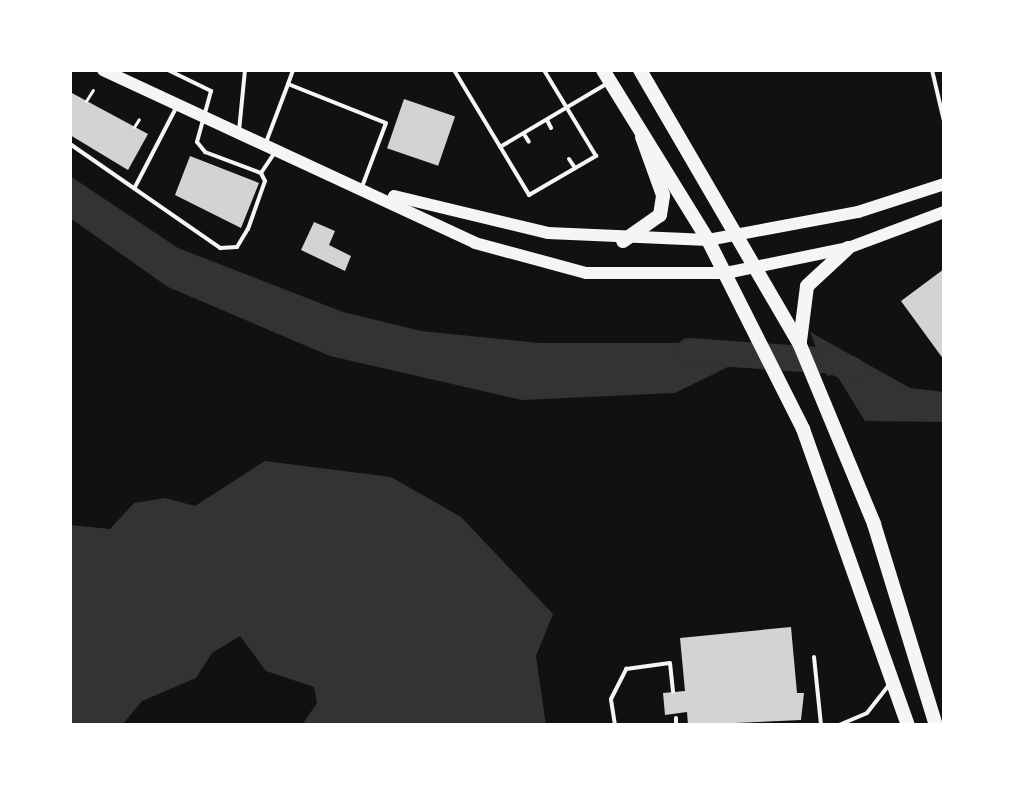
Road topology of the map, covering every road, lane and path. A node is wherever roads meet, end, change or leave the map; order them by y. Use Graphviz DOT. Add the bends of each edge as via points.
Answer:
graph roads {
  1 [pos="103,70"];
  2 [pos="168,70"];
  3 [pos="245,70"];
  4 [pos="293,70"];
  5 [pos="454,70"];
  6 [pos="544,70"];
  7 [pos="640,70"];
  8 [pos="932,70"];
  9 [pos="607,76"];
  10 [pos="288,84"];
  11 [pos="93,90"];
  12 [pos="86,101"];
  13 [pos="176,106"];
  14 [pos="567,107"];
  15 [pos="199,117"];
  16 [pos="139,119"];
  17 [pos="547,120"];
  18 [pos="944,121"];
  19 [pos="134,127"];
  20 [pos="551,128"];
  21 [pos="640,129"];
  22 [pos="524,134"];
  23 [pos="238,135"];
  24 [pos="529,142"];
  25 [pos="70,144"];
  26 [pos="500,147"];
  27 [pos="270,150"];
  28 [pos="569,159"];
  29 [pos="575,168"];
  30 [pos="261,173"];
  31 [pos="547,173"];
  32 [pos="552,181"];
  33 [pos="944,184"];
  34 [pos="135,187"];
  35 [pos="367,189"];
  36 [pos="944,212"];
  37 [pos="740,235"];
  38 [pos="708,240"];
  39 [pos="623,241"];
  40 [pos="848,248"];
  41 [pos="758,266"];
  42 [pos="726,273"];
  43 [pos="800,345"];
  44 [pos="814,657"];
  45 [pos="894,677"];
  46 [pos="673,692"];
  47 [pos="676,718"];
  48 [pos="938,719"];
  49 [pos="615,725"];
  50 [pos="676,725"];
  51 [pos="821,725"];
  52 [pos="839,725"];
  53 [pos="908,725"];
  1 -- 13 [label="main road"];
  2 -- 15 [label="lane" via="211,91"];
  3 -- 23 [label="lane"];
  4 -- 10 [label="lane"];
  5 -- 26 [label="lane"];
  6 -- 14 [label="lane"];
  7 -- 37 [label="main road"];
  8 -- 18 [label="lane"];
  9 -- 14 [label="lane"];
  9 -- 21 [label="main road"];
  10 -- 27 [label="lane"];
  10 -- 35 [label="lane" via="386,123"];
  11 -- 12 [label="path"];
  13 -- 15 [label="main road"];
  13 -- 34 [label="lane"];
  14 -- 17 [label="lane"];
  14 -- 29 [label="lane" via="596,156"];
  15 -- 23 [label="main road"];
  15 -- 30 [label="lane" via="197,142 205,152"];
  16 -- 19 [label="path"];
  17 -- 20 [label="lane"];
  17 -- 22 [label="lane"];
  21 -- 38 [label="main road"];
  21 -- 39 [label="main road" via="663,195 660,215"];
  22 -- 24 [label="lane"];
  22 -- 26 [label="lane"];
  23 -- 27 [label="main road"];
  25 -- 34 [label="lane"];
  26 -- 32 [label="lane" via="529,195"];
  27 -- 30 [label="lane"];
  27 -- 35 [label="main road"];
  28 -- 29 [label="lane"];
  29 -- 32 [label="lane"];
  30 -- 34 [label="lane" via="265,181 237,247 220,248"];
  31 -- 32 [label="lane"];
  33 -- 37 [label="main road" via="858,212"];
  35 -- 39 [label="main road" via="548,233"];
  35 -- 42 [label="main road" via="528,261 648,278"];
  36 -- 40 [label="main road"];
  37 -- 38 [label="main road"];
  37 -- 41 [label="main road"];
  38 -- 39 [label="main road"];
  38 -- 42 [label="main road"];
  40 -- 41 [label="main road"];
  40 -- 43 [label="main road" via="821,268 800,308"];
  41 -- 42 [label="main road"];
  41 -- 43 [label="main road"];
  42 -- 45 [label="main road" via="803,429"];
  43 -- 48 [label="main road" via="836,426"];
  44 -- 51 [label="lane"];
  45 -- 52 [label="lane" via="867,713"];
  45 -- 53 [label="main road"];
  46 -- 49 [label="lane" via="670,663 626,669 611,699"];
  47 -- 50 [label="lane"];
}
